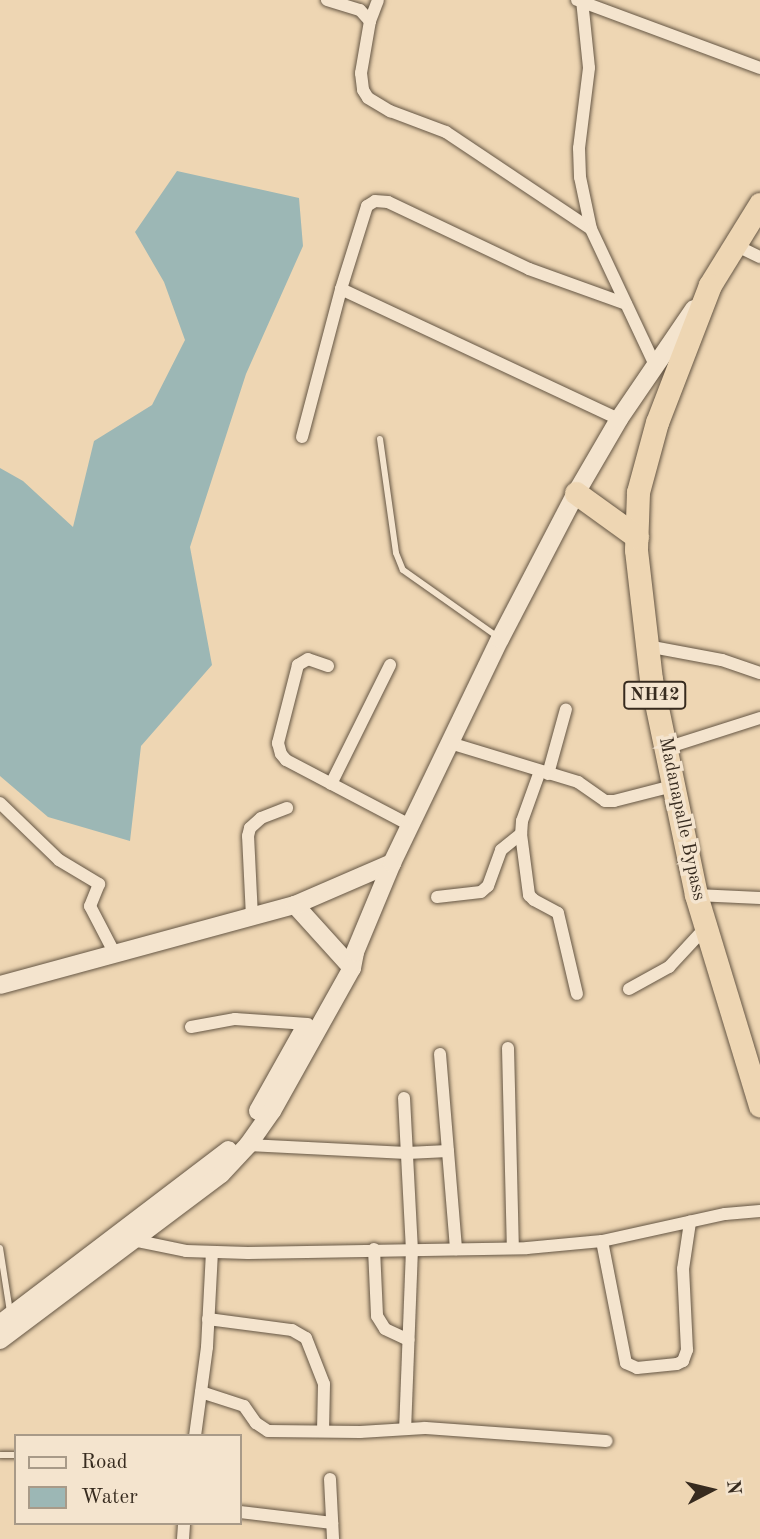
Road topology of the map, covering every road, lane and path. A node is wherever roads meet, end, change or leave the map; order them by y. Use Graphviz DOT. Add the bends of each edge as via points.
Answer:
graph roads {
  1 [pos="327,0"];
  2 [pos="378,0"];
  3 [pos="580,1"];
  4 [pos="370,21"];
  5 [pos="760,68"];
  6 [pos="760,204"];
  7 [pos="591,229"];
  8 [pos="735,245"];
  9 [pos="760,257"];
  10 [pos="710,285"];
  11 [pos="341,289"];
  12 [pos="626,304"];
  13 [pos="656,366"];
  14 [pos="619,419"];
  15 [pos="302,437"];
  16 [pos="380,439"];
  17 [pos="576,493"];
  18 [pos="637,537"];
  19 [pos="500,639"];
  20 [pos="647,646"];
  21 [pos="390,665"];
  22 [pos="328,666"];
  23 [pos="760,673"];
  24 [pos="566,709"];
  25 [pos="760,718"];
  26 [pos="450,743"];
  27 [pos="666,748"];
  28 [pos="544,773"];
  29 [pos="331,784"];
  30 [pos="673,786"];
  31 [pos="0,803"];
  32 [pos="287,808"];
  33 [pos="410,825"];
  34 [pos="521,834"];
  35 [pos="392,863"];
  36 [pos="696,895"];
  37 [pos="436,897"];
  38 [pos="760,898"];
  39 [pos="295,905"];
  40 [pos="252,917"];
  41 [pos="706,927"];
  42 [pos="116,956"];
  43 [pos="350,960"];
  44 [pos="0,985"];
  45 [pos="629,989"];
  46 [pos="577,994"];
  47 [pos="308,1024"];
  48 [pos="191,1027"];
  49 [pos="508,1048"];
  50 [pos="440,1054"];
  51 [pos="759,1096"];
  52 [pos="404,1098"];
  53 [pos="248,1145"];
  54 [pos="448,1151"];
  55 [pos="407,1153"];
  56 [pos="760,1211"];
  57 [pos="690,1222"];
  58 [pos="126,1239"];
  59 [pos="602,1241"];
  60 [pos="0,1248"];
  61 [pos="456,1248"];
  62 [pos="513,1248"];
  63 [pos="412,1249"];
  64 [pos="374,1250"];
  65 [pos="212,1252"];
  66 [pos="208,1319"];
  67 [pos="5,1321"];
  68 [pos="0,1340"];
  69 [pos="409,1340"];
  70 [pos="201,1392"];
  71 [pos="405,1429"];
  72 [pos="323,1430"];
  73 [pos="195,1434"];
  74 [pos="607,1441"];
  75 [pos="330,1479"];
  76 [pos="242,1512"];
  77 [pos="332,1523"];
  78 [pos="333,1539"];
  1 -- 4 [label="street" via="359,10"];
  2 -- 4 [label="street"];
  3 -- 5 [label="street"];
  3 -- 7 [label="street" via="589,68 579,167"];
  4 -- 7 [label="street" via="361,73 368,98 446,132"];
  6 -- 8 [label="highway, NH42"];
  7 -- 12 [label="street"];
  8 -- 9 [label="street"];
  8 -- 10 [label="highway, NH42"];
  10 -- 13 [label="street"];
  10 -- 18 [label="highway, Madanapalle Bypass / NH42" via="657,422 638,492"];
  11 -- 12 [label="street" via="367,206 381,201 529,269"];
  11 -- 14 [label="street"];
  11 -- 15 [label="street"];
  12 -- 13 [label="street"];
  13 -- 14 [label="street"];
  14 -- 17 [label="street"];
  16 -- 19 [label="lane" via="396,553 403,570"];
  17 -- 18 [label="highway"];
  17 -- 19 [label="street"];
  18 -- 20 [label="highway, Madanapalle Bypass / NH42"];
  19 -- 26 [label="street"];
  20 -- 23 [label="street" via="722,660"];
  20 -- 27 [label="highway, Madanapalle Bypass / NH42"];
  21 -- 29 [label="street"];
  22 -- 29 [label="street" via="308,659 298,665 278,743 286,760"];
  24 -- 28 [label="street"];
  25 -- 27 [label="street"];
  26 -- 28 [label="street"];
  26 -- 33 [label="street"];
  27 -- 30 [label="highway, Madanapalle Bypass / NH42"];
  28 -- 30 [label="street" via="578,782 614,802"];
  28 -- 34 [label="street" via="522,821"];
  29 -- 33 [label="street"];
  30 -- 36 [label="highway, Madanapalle Bypass / NH42"];
  31 -- 42 [label="street" via="59,860 99,884 90,906"];
  32 -- 40 [label="street" via="261,818 250,828"];
  33 -- 35 [label="street"];
  34 -- 37 [label="street" via="501,850 488,886 481,892"];
  34 -- 46 [label="street" via="529,895 558,913"];
  35 -- 39 [label="street"];
  35 -- 43 [label="street"];
  36 -- 38 [label="street"];
  36 -- 41 [label="highway, Madanapalle Bypass / NH42"];
  39 -- 40 [label="street"];
  39 -- 43 [label="street"];
  40 -- 42 [label="street"];
  41 -- 45 [label="street" via="669,967"];
  41 -- 51 [label="highway, Madanapalle Bypass / NH42"];
  42 -- 44 [label="street"];
  43 -- 47 [label="street"];
  43 -- 53 [label="street" via="292,1078"];
  47 -- 48 [label="street" via="235,1019"];
  47 -- 58 [label="street" via="255,1116 229,1149"];
  49 -- 62 [label="street"];
  50 -- 54 [label="street"];
  52 -- 55 [label="street"];
  53 -- 55 [label="street"];
  53 -- 58 [label="street" via="221,1174"];
  54 -- 55 [label="street"];
  54 -- 61 [label="street"];
  55 -- 63 [label="street"];
  56 -- 57 [label="street"];
  57 -- 59 [label="street"];
  57 -- 59 [label="street" via="683,1269 687,1350 677,1364 637,1368 626,1363"];
  58 -- 65 [label="street"];
  58 -- 67 [label="street"];
  58 -- 68 [label="street"];
  59 -- 62 [label="street"];
  60 -- 67 [label="lane"];
  61 -- 62 [label="street"];
  61 -- 63 [label="street"];
  63 -- 64 [label="street"];
  63 -- 69 [label="street"];
  64 -- 65 [label="street"];
  64 -- 69 [label="street" via="377,1316 381,1325"];
  65 -- 66 [label="street"];
  66 -- 70 [label="street"];
  66 -- 72 [label="street" via="292,1330 306,1338 324,1384"];
  69 -- 71 [label="street"];
  70 -- 72 [label="street" via="244,1406 268,1431"];
  70 -- 73 [label="street"];
  71 -- 72 [label="street"];
  71 -- 74 [label="street"];
  75 -- 77 [label="street"];
  76 -- 77 [label="street"];
  77 -- 78 [label="street"];
}
